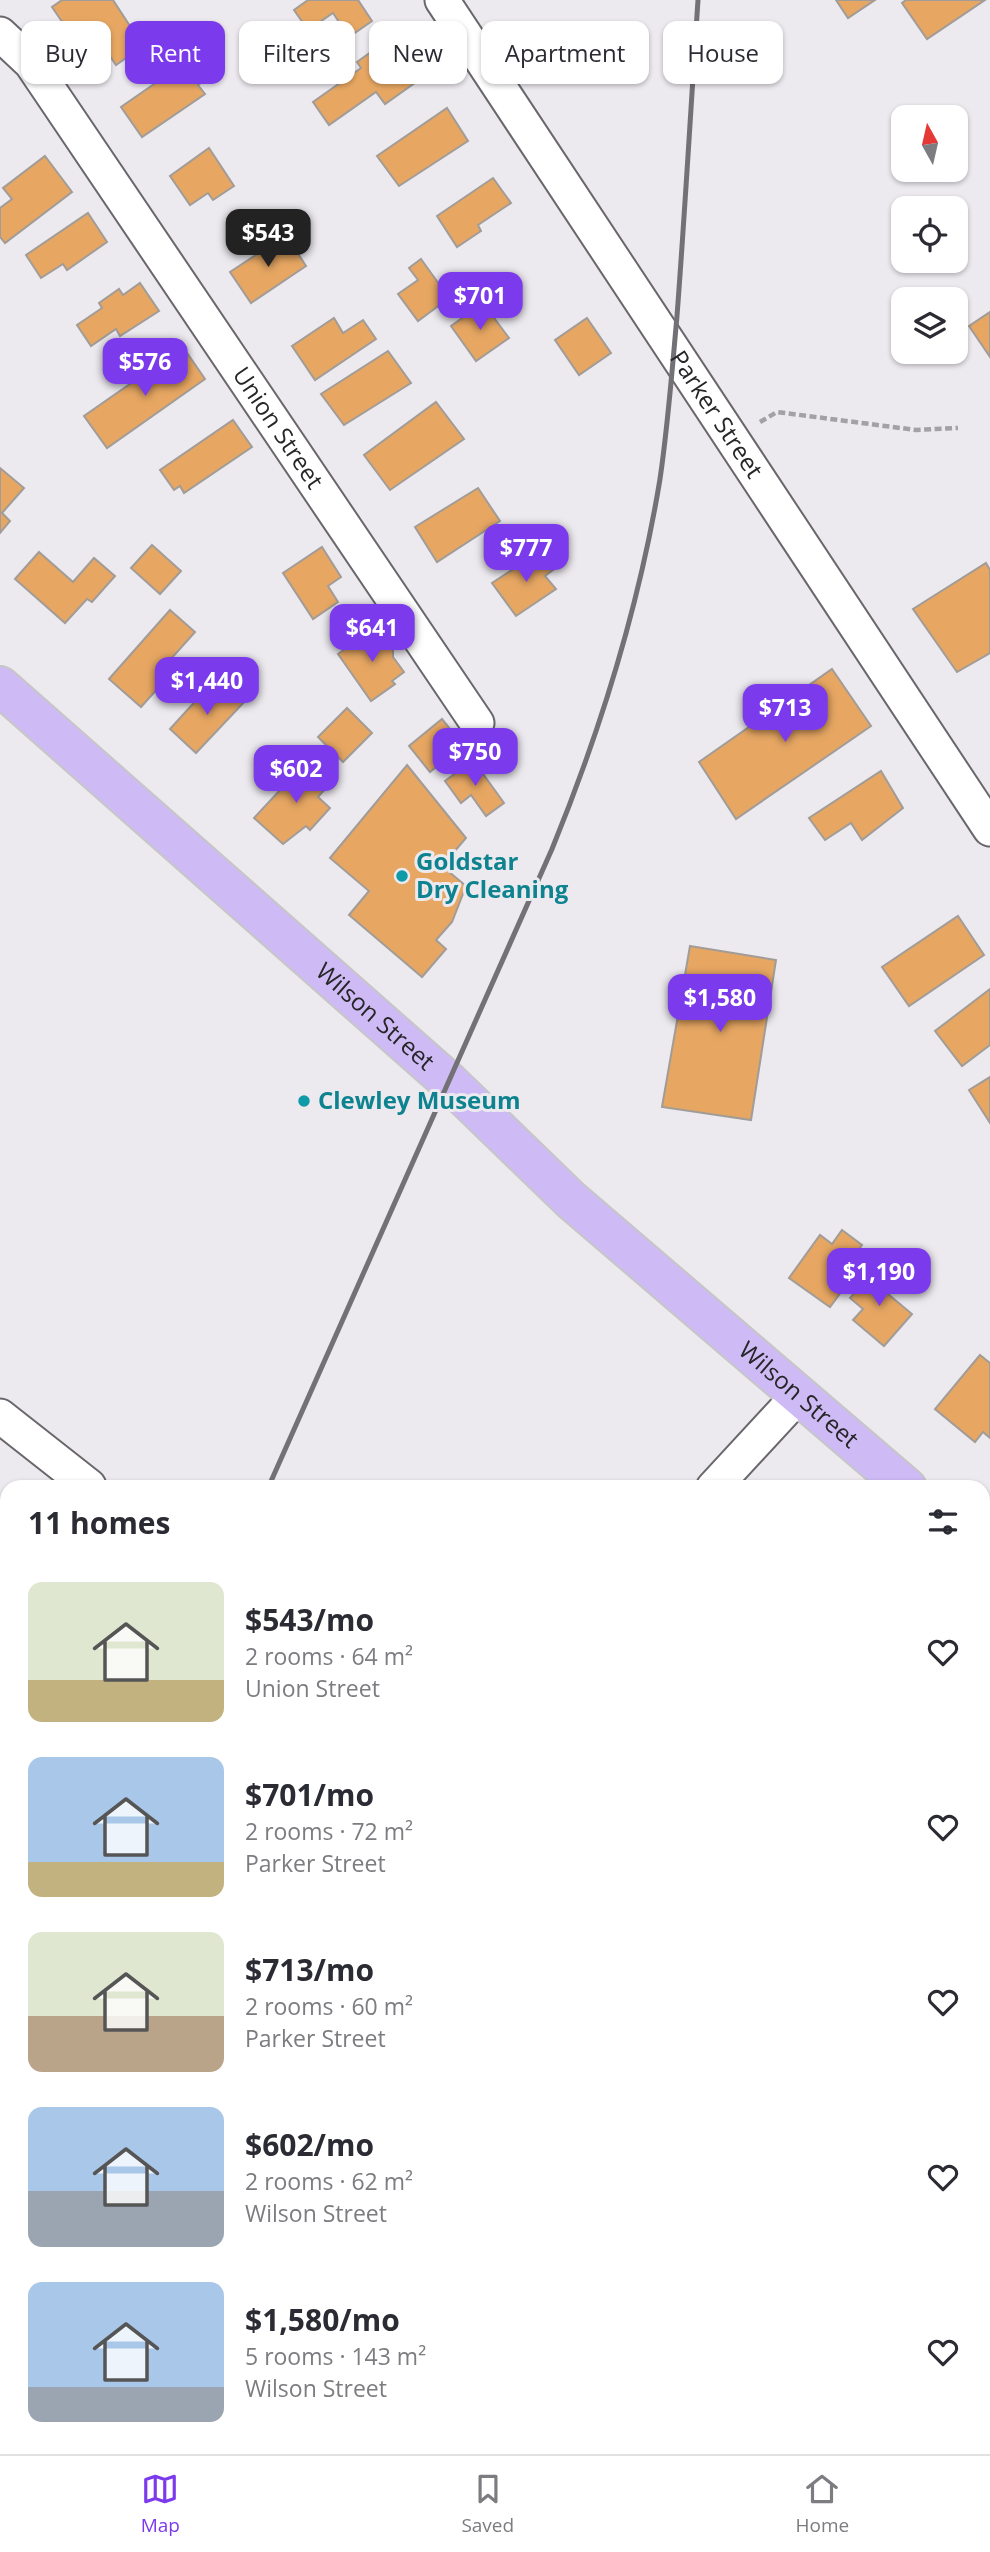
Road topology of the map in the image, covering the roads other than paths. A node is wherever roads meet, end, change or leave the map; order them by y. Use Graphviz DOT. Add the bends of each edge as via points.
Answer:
graph roads {
  1 [pos="442,0"];
  2 [pos="0,34"];
  3 [pos="0,686"];
  4 [pos="477,723"];
  5 [pos="990,829"];
  6 [pos="798,1396"];
  7 [pos="0,1416"];
  8 [pos="81,1480"];
  9 [pos="720,1480"];
  10 [pos="898,1480"];
  1 -- 5 [label="street, Parker Street"];
  2 -- 4 [label="street, Union Street" via="31,63"];
  3 -- 6 [label="main road, Wilson Street" via="449,1082 570,1200"];
  6 -- 9 [label="street"];
  6 -- 10 [label="main road, Wilson Street"];
  7 -- 8 [label="street"];
}
